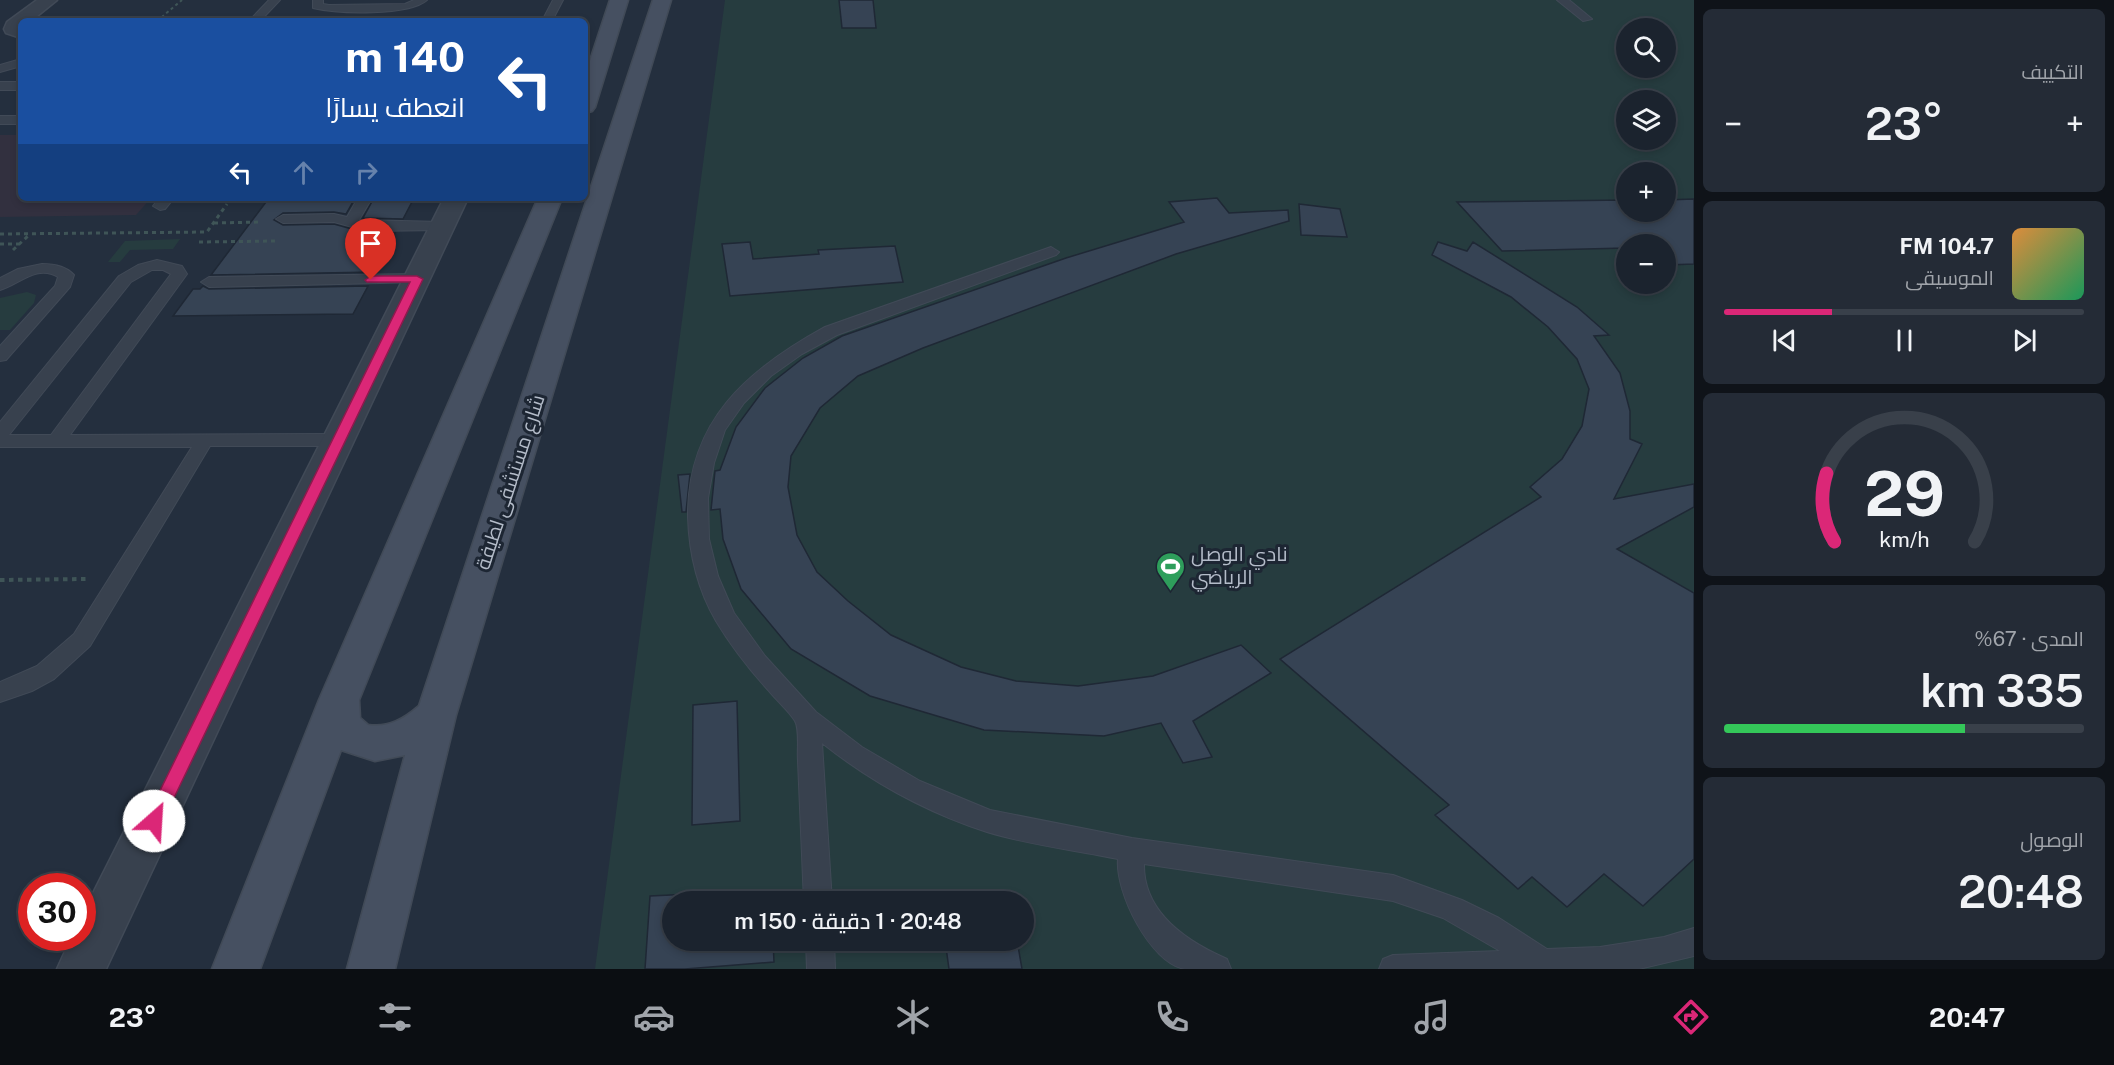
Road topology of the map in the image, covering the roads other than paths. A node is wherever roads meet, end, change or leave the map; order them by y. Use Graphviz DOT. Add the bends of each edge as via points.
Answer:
graph roads {
  1 [pos="48,0"];
  2 [pos="275,0"];
  3 [pos="318,0"];
  4 [pos="422,0"];
  5 [pos="558,0"];
  6 [pos="619,0"];
  7 [pos="662,0"];
  8 [pos="1562,0"];
  9 [pos="24,18"];
  10 [pos="257,18"];
  11 [pos="549,18"];
  12 [pos="1587,19"];
  13 [pos="18,63"];
  14 [pos="0,69"];
  15 [pos="0,86"];
  16 [pos="18,86"];
  17 [pos="588,97"];
  18 [pos="0,120"];
  19 [pos="18,120"];
  20 [pos="363,201"];
  21 [pos="549,201"];
  22 [pos="449,212"];
  23 [pos="283,219"];
  24 [pos="350,224"];
  25 [pos="1051,252"];
  26 [pos="417,279"];
  27 [pos="209,282"];
  28 [pos="0,285"];
  29 [pos="0,356"];
  30 [pos="0,434"];
  31 [pos="205,440"];
  32 [pos="341,440"];
  33 [pos="0,441"];
  34 [pos="56,441"];
  35 [pos="0,692"];
  36 [pos="339,700"];
  37 [pos="436,715"];
  38 [pos="808,719"];
  39 [pos="1132,850"];
  40 [pos="817,891"];
  41 [pos="1694,942"];
  42 [pos="820,951"];
  43 [pos="1176,958"];
  44 [pos="1544,966"];
  45 [pos="81,969"];
  46 [pos="237,969"];
  47 [pos="371,969"];
  48 [pos="821,969"];
  49 [pos="1217,969"];
  50 [pos="1393,969"];
  1 -- 9 [label="street"];
  2 -- 10 [label="lane"];
  3 -- 4 [label="lane" via="317,6 329,8 400,7"];
  5 -- 11 [label="lane"];
  6 -- 17 [label="main road"];
  7 -- 37 [label="main road, شارع مستشفى لطيفة"];
  8 -- 12 [label="lane"];
  13 -- 14 [label="lane"];
  15 -- 16 [label="lane"];
  18 -- 19 [label="lane"];
  20 -- 24 [label="lane"];
  21 -- 36 [label="main road"];
  22 -- 24 [label="lane" via="367,227"];
  22 -- 26 [label="street"];
  23 -- 24 [label="lane" via="334,218"];
  25 -- 38 [label="lane" via="831,331 765,372 716,429 704,463 698,498 699,539 707,576 725,617 757,662"];
  26 -- 27 [label="lane"];
  26 -- 32 [label="street"];
  28 -- 29 [label="lane" via="41,269 66,275 62,287"];
  30 -- 34 [label="lane" via="125,279 158,265 177,268 178,274"];
  31 -- 32 [label="lane"];
  31 -- 34 [label="lane"];
  31 -- 35 [label="lane" via="69,656 49,672"];
  32 -- 45 [label="street"];
  33 -- 34 [label="lane"];
  36 -- 37 [label="main road" via="337,714 342,727 365,742 398,740"];
  36 -- 46 [label="main road"];
  37 -- 47 [label="main road, شارع مستشفى لطيفة"];
  38 -- 39 [label="lane" via="853,754 911,789 989,822"];
  38 -- 40 [label="lane"];
  39 -- 43 [label="lane" via="1131,874 1139,902"];
  39 -- 44 [label="lane" via="1393,888 1423,896 1484,923"];
  41 -- 44 [label="lane" via="1664,951"];
  42 -- 48 [label="lane"];
  43 -- 49 [label="lane"];
  44 -- 50 [label="lane"];
}
